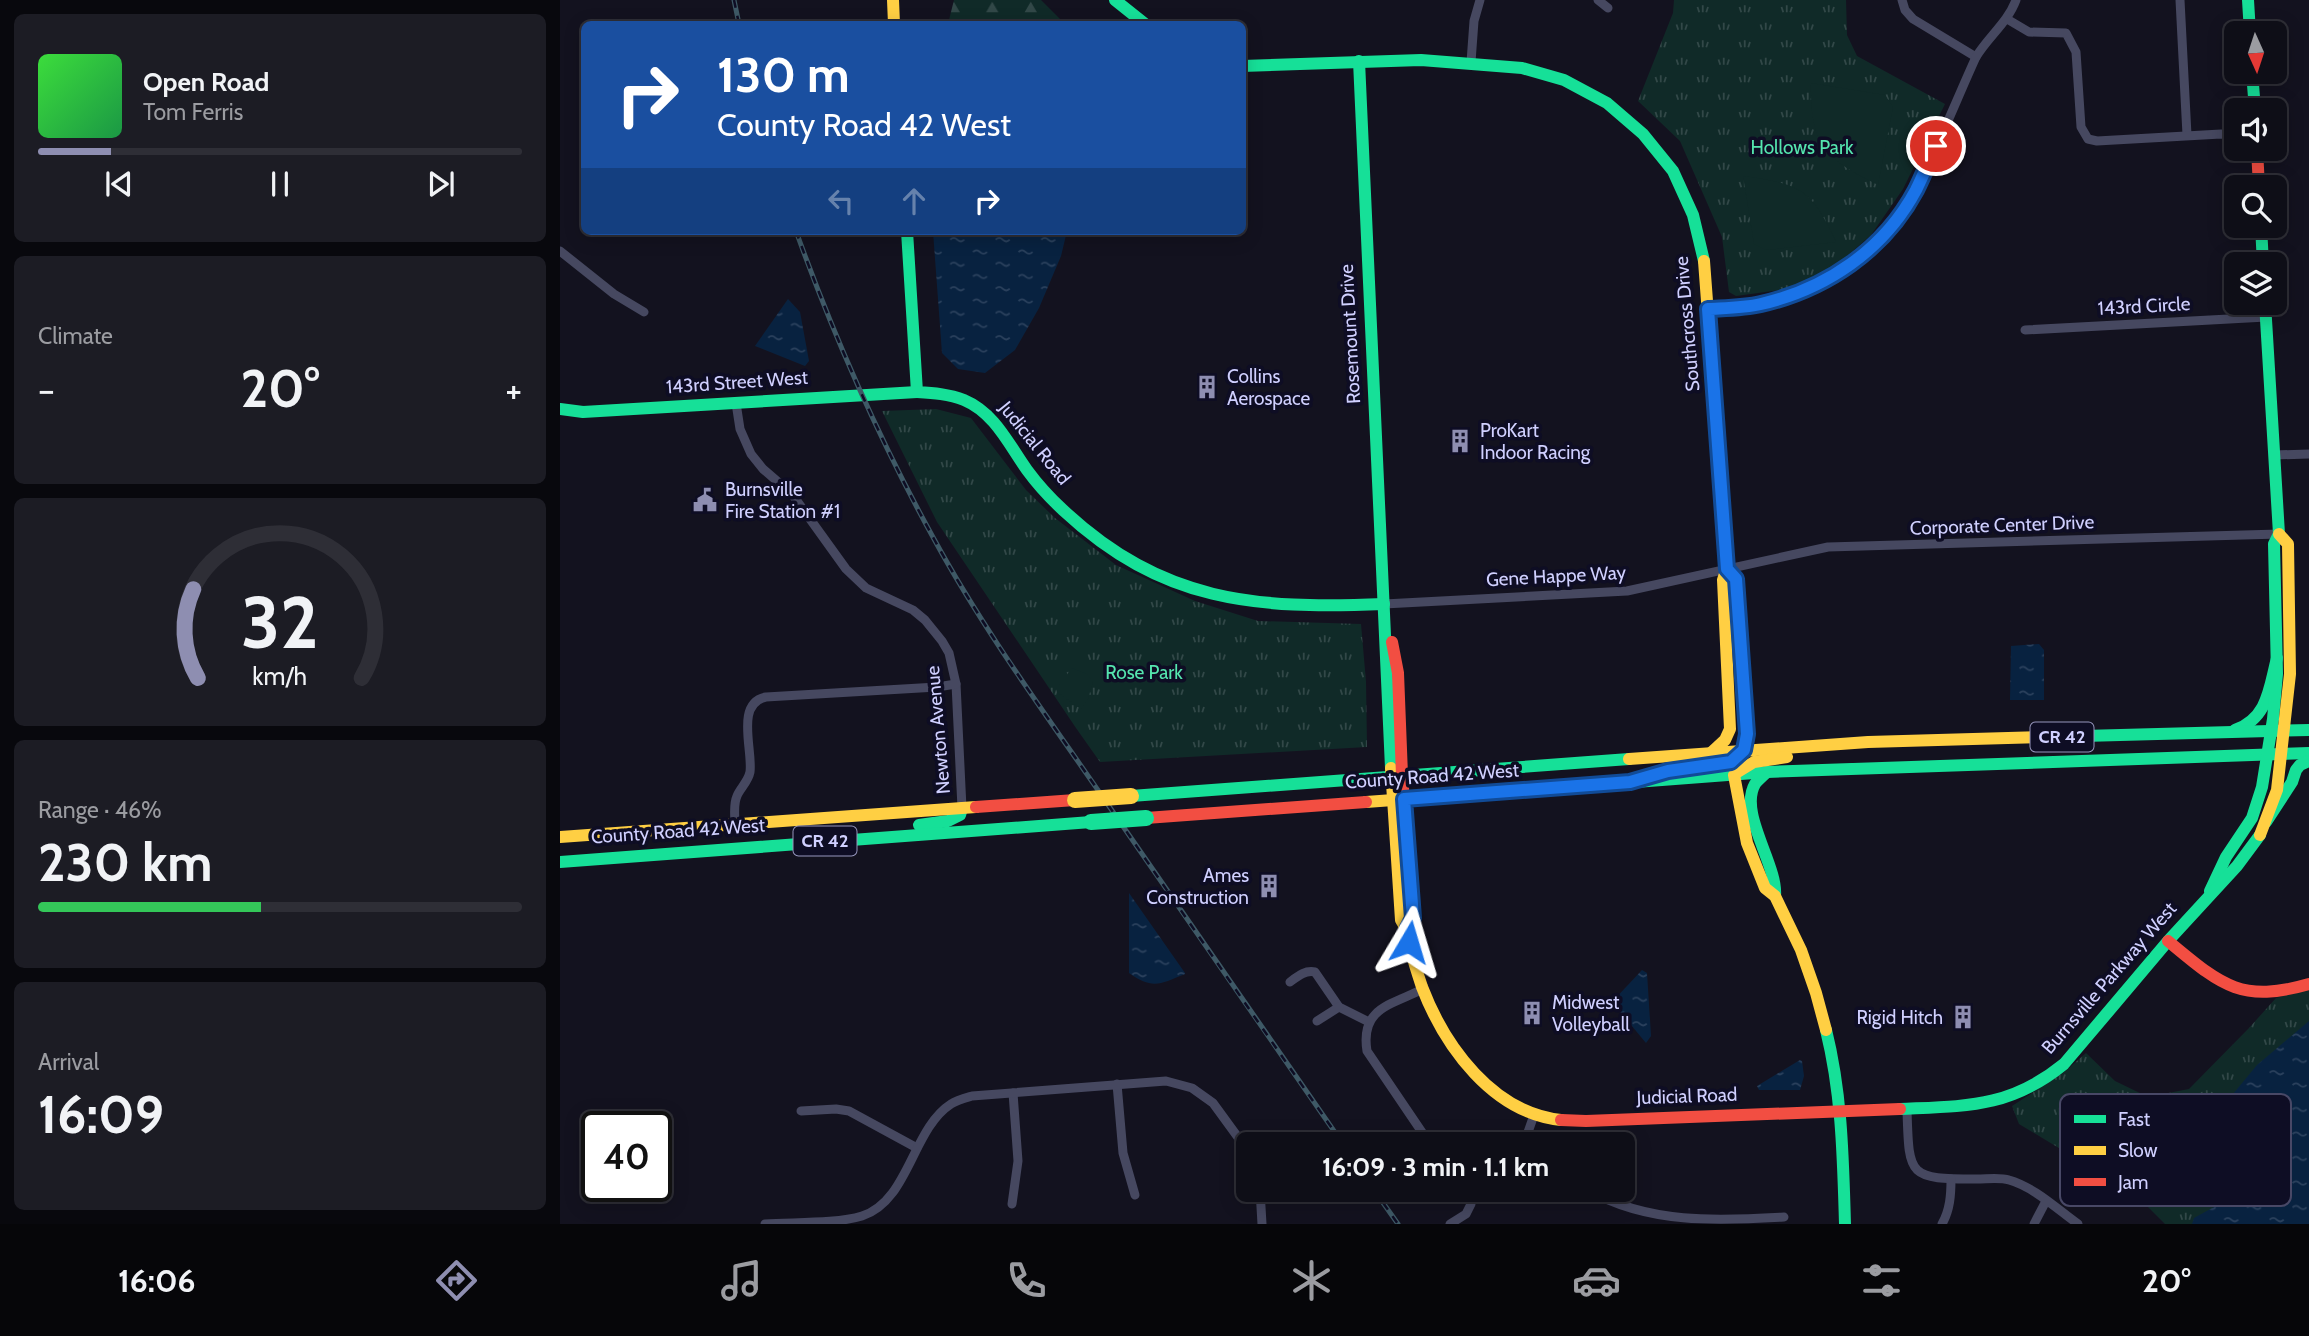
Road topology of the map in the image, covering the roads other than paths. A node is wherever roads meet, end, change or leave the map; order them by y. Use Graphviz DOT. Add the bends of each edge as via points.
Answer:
graph roads {
  1 [pos="893,0"];
  2 [pos="1115,0"];
  3 [pos="1480,0"];
  4 [pos="1598,0"];
  5 [pos="1902,0"];
  6 [pos="2016,0"];
  7 [pos="2180,0"];
  8 [pos="2248,0"];
  9 [pos="1608,8"];
  10 [pos="2007,19"];
  11 [pos="894,21"];
  12 [pos="1141,21"];
  13 [pos="2249,21"];
  14 [pos="1976,57"];
  15 [pos="1359,61"];
  16 [pos="1471,62"];
  17 [pos="1246,66"];
  18 [pos="2188,135"];
  19 [pos="2224,136"];
  20 [pos="907,235"];
  21 [pos="560,251"];
  22 [pos="1708,309"];
  23 [pos="644,312"];
  24 [pos="2224,313"];
  25 [pos="2266,315"];
  26 [pos="2025,330"];
  27 [pos="917,392"];
  28 [pos="736,403"];
  29 [pos="560,409"];
  30 [pos="2309,454"];
  31 [pos="2274,455"];
  32 [pos="2279,534"];
  33 [pos="1727,569"];
  34 [pos="1384,604"];
  35 [pos="2277,658"];
  36 [pos="956,684"];
  37 [pos="2309,730"];
  38 [pos="2278,731"];
  39 [pos="2231,732"];
  40 [pos="1868,742"];
  41 [pos="1744,750"];
  42 [pos="1711,752"];
  43 [pos="2309,753"];
  44 [pos="2274,754"];
  45 [pos="2309,761"];
  46 [pos="1767,772"];
  47 [pos="1734,775"];
  48 [pos="1397,776"];
  49 [pos="1630,782"];
  50 [pos="1075,800"];
  51 [pos="1398,800"];
  52 [pos="962,808"];
  53 [pos="2266,822"];
  54 [pos="735,824"];
  55 [pos="560,826"];
  56 [pos="965,831"];
  57 [pos="620,833"];
  58 [pos="560,837"];
  59 [pos="806,843"];
  60 [pos="560,862"];
  61 [pos="1775,896"];
  62 [pos="2203,904"];
  63 [pos="2168,942"];
  64 [pos="1290,982"];
  65 [pos="2309,984"];
  66 [pos="1423,989"];
  67 [pos="1339,1007"];
  68 [pos="1317,1021"];
  69 [pos="1368,1022"];
  70 [pos="1117,1084"];
  71 [pos="1013,1093"];
  72 [pos="1906,1110"];
  73 [pos="801,1111"];
  74 [pos="1841,1111"];
  75 [pos="1534,1115"];
  76 [pos="1422,1132"];
  77 [pos="1528,1132"];
  78 [pos="1236,1135"];
  79 [pos="917,1148"];
  80 [pos="1951,1179"];
  81 [pos="1135,1195"];
  82 [pos="2046,1201"];
  83 [pos="1261,1202"];
  84 [pos="1471,1202"];
  85 [pos="1615,1202"];
  86 [pos="1012,1204"];
  87 [pos="1784,1217"];
  88 [pos="765,1224"];
  89 [pos="1262,1224"];
  90 [pos="1450,1224"];
  91 [pos="1845,1224"];
  92 [pos="1942,1224"];
  93 [pos="2034,1224"];
  94 [pos="2078,1224"];
  1 -- 11 [label="main road"];
  2 -- 12 [label="main road"];
  3 -- 16 [label="street"];
  4 -- 9 [label="street"];
  5 -- 14 [label="street" via="1913,19"];
  6 -- 10 [label="street"];
  7 -- 18 [label="street"];
  8 -- 13 [label="main road"];
  10 -- 14 [label="street"];
  10 -- 18 [label="street" via="2029,32 2066,33 2076,51 2081,127 2088,139"];
  14 -- 22 [label="street" via="1915,191 1873,246 1840,273 1800,293 1759,305"];
  15 -- 16 [label="main road, Southcross Drive"];
  15 -- 17 [label="main road, Southcross Drive"];
  15 -- 34 [label="main road, Rosemount Drive"];
  16 -- 22 [label="main road, Southcross Drive" via="1522,68 1564,80 1606,103 1643,134 1672,172 1693,215 1704,257"];
  18 -- 19 [label="street"];
  20 -- 27 [label="main road"];
  21 -- 23 [label="street"];
  22 -- 33 [label="main road, Southcross Drive"];
  24 -- 26 [label="street, 143rd Circle"];
  25 -- 31 [label="main road"];
  27 -- 28 [label="main road, 143rd Street West"];
  27 -- 34 [label="main road, Judicial Road" via="943,393 986,412 1040,486 1066,513 1146,570 1208,594 1251,604"];
  28 -- 29 [label="main road, 143rd Street West" via="583,412"];
  28 -- 36 [label="street, Newton Avenue" via="740,429 756,461 792,494 856,580 913,610 934,630 949,653"];
  30 -- 31 [label="street"];
  31 -- 32 [label="main road"];
  32 -- 33 [label="street, Corporate Center Drive" via="1828,548"];
  32 -- 35 [label="main road" via="2274,544"];
  32 -- 38 [label="main road" via="2288,544 2291,657"];
  33 -- 34 [label="street, Gene Happe Way" via="1627,591"];
  33 -- 41 [label="main road, Southcross Drive" via="1736,579 1747,734"];
  33 -- 42 [label="main road, Southcross Drive" via="1723,580 1730,729 1723,744"];
  34 -- 48 [label="main road, Rosemount Drive"];
  35 -- 38 [label="main road"];
  35 -- 39 [label="main road" via="2259,716"];
  36 -- 52 [label="street, Newton Avenue"];
  36 -- 54 [label="street" via="757,700 748,715 750,774 735,801"];
  37 -- 38 [label="main road, County Road 42 West / CR 42"];
  38 -- 39 [label="main road, County Road 42 West / CR 42"];
  38 -- 44 [label="main road, Burnsville Parkway West"];
  39 -- 40 [label="main road, County Road 42 West / CR 42"];
  40 -- 41 [label="main road, County Road 42 West / CR 42"];
  40 -- 47 [label="main road" via="1754,762"];
  41 -- 42 [label="main road, County Road 42 West / CR 42"];
  41 -- 49 [label="main road" via="1726,764 1668,771"];
  42 -- 48 [label="main road, County Road 42 West / CR 42"];
  43 -- 44 [label="main road, County Road 42 West / CR 42"];
  44 -- 46 [label="main road, County Road 42 West / CR 42"];
  44 -- 53 [label="main road, Burnsville Parkway West" via="2277,790"];
  44 -- 62 [label="main road, Burnsville Parkway West" via="2252,818 2225,857"];
  45 -- 53 [label="main road" via="2296,770"];
  46 -- 47 [label="main road, County Road 42 West / CR 42"];
  46 -- 61 [label="main road" via="1755,784 1753,804 1766,859 1777,882"];
  47 -- 49 [label="main road, County Road 42 West / CR 42"];
  47 -- 61 [label="main road" via="1747,843 1765,888"];
  48 -- 50 [label="main road, County Road 42 West / CR 42, bridge"];
  48 -- 51 [label="main road, Judicial Road"];
  49 -- 51 [label="main road, County Road 42 West / CR 42"];
  50 -- 52 [label="main road, County Road 42 West / CR 42"];
  50 -- 56 [label="main road" via="971,820"];
  51 -- 56 [label="main road, County Road 42 West / CR 42, bridge"];
  51 -- 66 [label="main road, Judicial Road" via="1401,920 1408,928"];
  52 -- 54 [label="main road, County Road 42 West / CR 42"];
  52 -- 59 [label="main road" via="960,815 947,821"];
  53 -- 62 [label="main road, Burnsville Parkway West" via="2249,852"];
  54 -- 57 [label="main road, County Road 42 West / CR 42"];
  55 -- 57 [label="main road"];
  56 -- 59 [label="main road, County Road 42 West / CR 42"];
  57 -- 58 [label="main road, County Road 42 West / CR 42"];
  59 -- 60 [label="main road, County Road 42 West / CR 42"];
  61 -- 74 [label="main road" via="1816,993"];
  62 -- 63 [label="main road, Burnsville Parkway West"];
  63 -- 65 [label="main road" via="2217,981 2238,990 2259,993"];
  63 -- 72 [label="main road, Burnsville Parkway West" via="2073,1055 2046,1080 2007,1099"];
  64 -- 67 [label="street" via="1303,973 1315,972"];
  66 -- 69 [label="street" via="1372,1015"];
  66 -- 75 [label="main road, Judicial Road" via="1476,1076 1497,1095"];
  67 -- 68 [label="street"];
  67 -- 69 [label="street"];
  69 -- 76 [label="street" via="1367,1051"];
  70 -- 71 [label="street"];
  70 -- 78 [label="street" via="1166,1081 1192,1088 1213,1103"];
  70 -- 81 [label="street" via="1122,1153"];
  71 -- 79 [label="street" via="972,1096 952,1103 934,1118"];
  71 -- 86 [label="street" via="1018,1161"];
  72 -- 74 [label="main road, Burnsville Parkway West"];
  72 -- 80 [label="street" via="1912,1166 1919,1173"];
  73 -- 79 [label="street" via="849,1111"];
  74 -- 75 [label="main road, Judicial Road" via="1586,1121"];
  74 -- 91 [label="main road"];
  75 -- 77 [label="street"];
  79 -- 88 [label="street" via="890,1196 864,1215"];
  80 -- 82 [label="street" via="2007,1179"];
  80 -- 92 [label="street" via="1951,1198"];
  82 -- 93 [label="street"];
  82 -- 94 [label="street"];
  83 -- 89 [label="street"];
  84 -- 90 [label="street" via="1466,1214"];
  85 -- 87 [label="street" via="1663,1218 1717,1222"];
}
